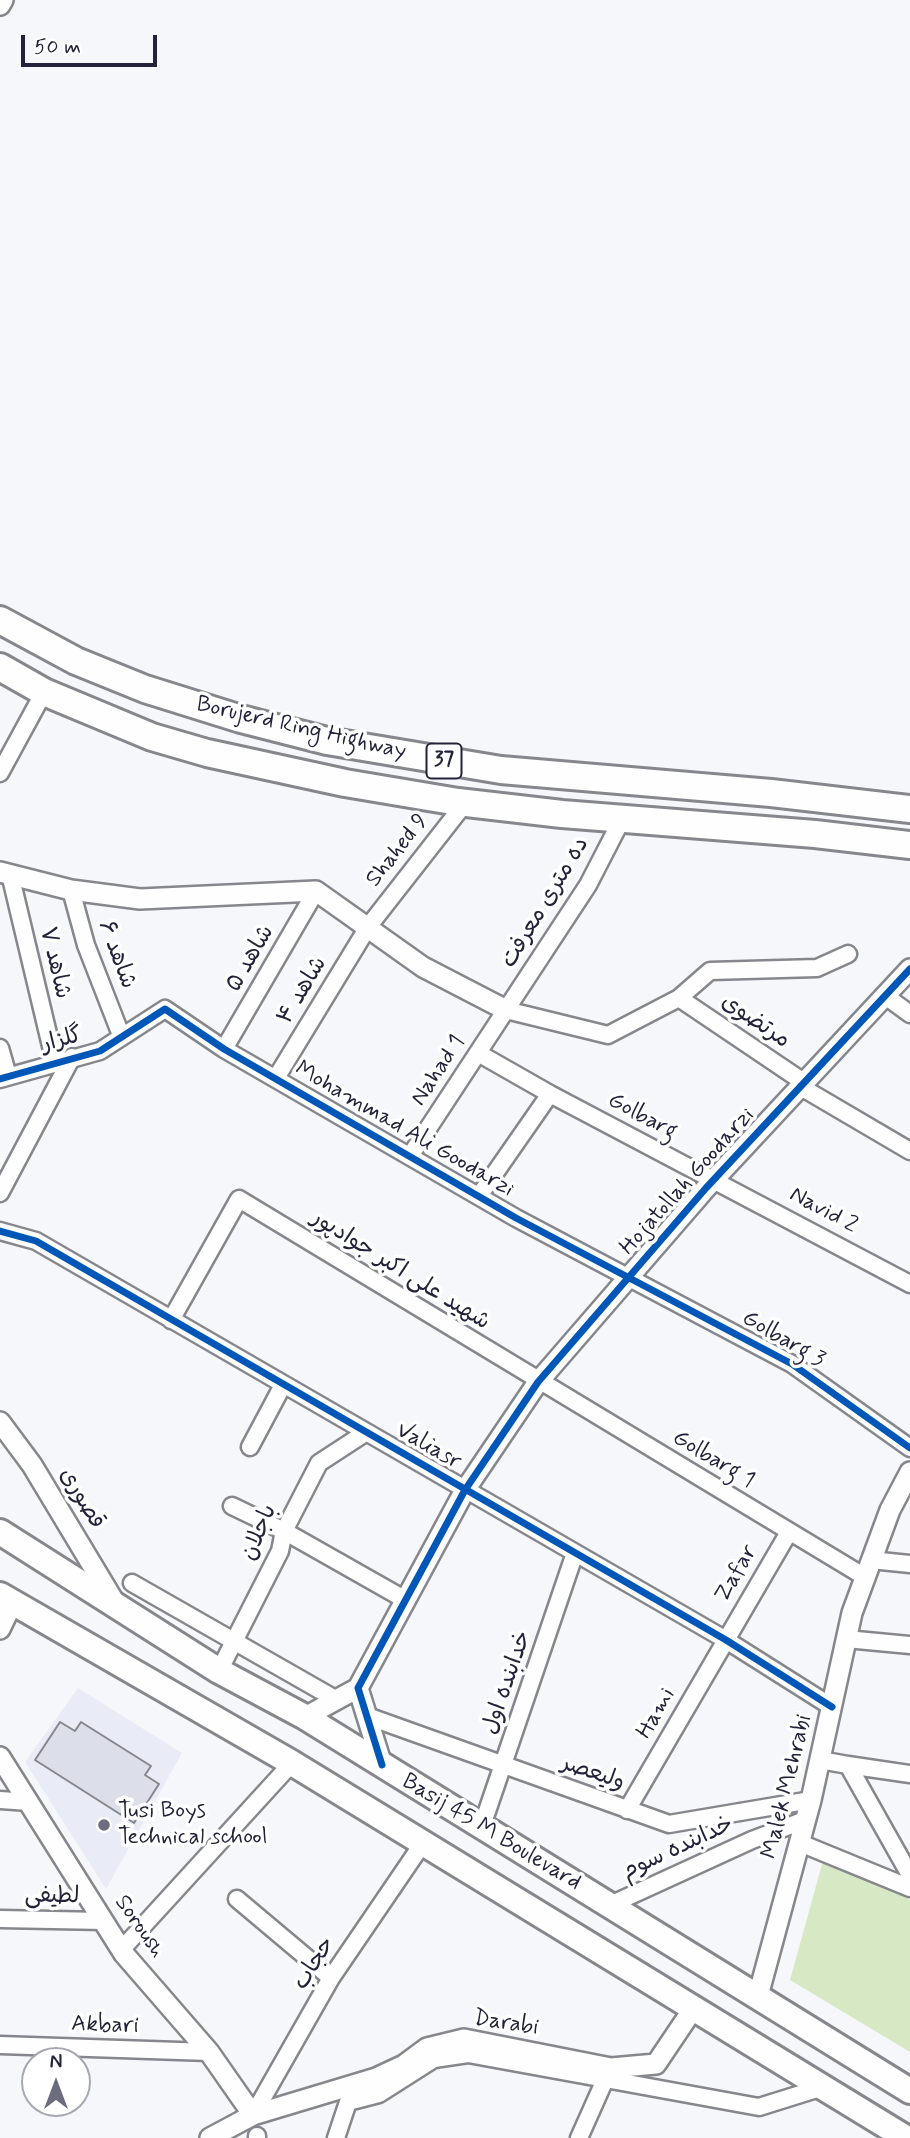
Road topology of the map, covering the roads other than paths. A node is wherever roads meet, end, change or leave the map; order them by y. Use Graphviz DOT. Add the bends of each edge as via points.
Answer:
graph roads {
  1 [pos="3,0"];
  2 [pos="0,5"];
  3 [pos="4,621"];
  4 [pos="0,667"];
  5 [pos="44,692"];
  6 [pos="0,773"];
  7 [pos="465,803"];
  8 [pos="910,809"];
  9 [pos="622,819"];
  10 [pos="910,845"];
  11 [pos="5,873"];
  12 [pos="71,890"];
  13 [pos="316,891"];
  14 [pos="368,927"];
  15 [pos="848,954"];
  16 [pos="910,969"];
  17 [pos="884,995"];
  18 [pos="679,998"];
  19 [pos="165,1009"];
  20 [pos="506,1010"];
  21 [pos="910,1014"];
  22 [pos="121,1035"];
  23 [pos="0,1048"];
  24 [pos="224,1049"];
  25 [pos="478,1053"];
  26 [pos="72,1057"];
  27 [pos="55,1063"];
  28 [pos="4,1078"];
  29 [pos="276,1078"];
  30 [pos="804,1085"];
  31 [pos="550,1094"];
  32 [pos="910,1151"];
  33 [pos="410,1156"];
  34 [pos="713,1180"];
  35 [pos="0,1193"];
  36 [pos="479,1196"];
  37 [pos="0,1231"];
  38 [pos="628,1277"];
  39 [pos="910,1284"];
  40 [pos="171,1320"];
  41 [pos="538,1382"];
  42 [pos="283,1385"];
  43 [pos="0,1422"];
  44 [pos="365,1433"];
  45 [pos="250,1447"];
  46 [pos="910,1448"];
  47 [pos="908,1480"];
  48 [pos="465,1490"];
  49 [pos="232,1506"];
  50 [pos="284,1531"];
  51 [pos="0,1532"];
  52 [pos="789,1532"];
  53 [pos="575,1553"];
  54 [pos="910,1564"];
  55 [pos="868,1569"];
  56 [pos="132,1583"];
  57 [pos="6,1598"];
  58 [pos="404,1599"];
  59 [pos="116,1604"];
  60 [pos="0,1629"];
  61 [pos="846,1639"];
  62 [pos="726,1640"];
  63 [pos="234,1643"];
  64 [pos="910,1646"];
  65 [pos="219,1671"];
  66 [pos="358,1688"];
  67 [pos="337,1700"];
  68 [pos="832,1706"];
  69 [pos="368,1716"];
  70 [pos="305,1717"];
  71 [pos="0,1757"];
  72 [pos="820,1760"];
  73 [pos="292,1763"];
  74 [pos="382,1765"];
  75 [pos="848,1765"];
  76 [pos="502,1766"];
  77 [pos="910,1774"];
  78 [pos="0,1800"];
  79 [pos="811,1800"];
  80 [pos="29,1802"];
  81 [pos="627,1810"];
  82 [pos="805,1819"];
  83 [pos="482,1826"];
  84 [pos="423,1843"];
  85 [pos="800,1843"];
  86 [pos="910,1875"];
  87 [pos="910,1888"];
  88 [pos="237,1899"];
  89 [pos="610,1905"];
  90 [pos="0,1919"];
  91 [pos="104,1921"];
  92 [pos="122,1950"];
  93 [pos="331,1978"];
  94 [pos="758,1996"];
  95 [pos="693,2009"];
  96 [pos="0,2045"];
  97 [pos="209,2053"];
  98 [pos="608,2074"];
  99 [pos="822,2087"];
  100 [pos="910,2091"];
  101 [pos="253,2115"];
  102 [pos="210,2138"];
  103 [pos="337,2138"];
  104 [pos="579,2138"];
  105 [pos="906,2138"];
  1 -- 2 [label="street"];
  3 -- 8 [label="highway, Borujerd Ring Highway / 37" via="76,661 145,689 327,741 501,770"];
  4 -- 5 [label="highway, Borujerd Ring Highway / 37"];
  5 -- 6 [label="street"];
  5 -- 7 [label="highway, Borujerd Ring Highway / 37" via="103,719 207,754"];
  7 -- 9 [label="highway, Borujerd Ring Highway / 37"];
  7 -- 14 [label="street, Shahed 9"];
  9 -- 10 [label="highway, Borujerd Ring Highway / 37"];
  9 -- 20 [label="street, ده متری معرفت" via="588,885"];
  11 -- 12 [label="street"];
  11 -- 27 [label="street, شاهد ۷"];
  12 -- 13 [label="street" via="139,899"];
  12 -- 22 [label="street, شاهد ۶" via="86,945"];
  13 -- 14 [label="street"];
  13 -- 24 [label="street, شاهد ۵"];
  14 -- 20 [label="street" via="423,967"];
  14 -- 29 [label="street, شاهد ۴"];
  15 -- 18 [label="street" via="817,968 710,971"];
  16 -- 17 [label="street, Hojatollah Goodarzi"];
  17 -- 21 [label="street"];
  17 -- 30 [label="street, Hojatollah Goodarzi"];
  18 -- 20 [label="street" via="608,1035"];
  18 -- 30 [label="street, مرتضوی"];
  19 -- 22 [label="street, گلزار"];
  19 -- 24 [label="street, Mohammad Ali Goodarzi"];
  20 -- 25 [label="street, Nahad 1"];
  22 -- 26 [label="street, گلزار" via="100,1051"];
  23 -- 28 [label="street"];
  24 -- 29 [label="street, Mohammad Ali Goodarzi"];
  25 -- 31 [label="street, Golbarg"];
  25 -- 33 [label="street, Nahad 1"];
  26 -- 27 [label="street, گلزار"];
  26 -- 35 [label="street"];
  27 -- 28 [label="street, گلزار"];
  29 -- 33 [label="street, Mohammad Ali Goodarzi"];
  30 -- 32 [label="street, مرتضوی"];
  30 -- 34 [label="street, Hojatollah Goodarzi"];
  31 -- 34 [label="street, Golbarg"];
  31 -- 36 [label="street"];
  33 -- 36 [label="street, Mohammad Ali Goodarzi"];
  34 -- 38 [label="street, Hojatollah Goodarzi"];
  34 -- 39 [label="street, Navid 2"];
  36 -- 38 [label="street, Mohammad Ali Goodarzi"];
  37 -- 40 [label="street, Valiasr" via="36,1241"];
  38 -- 41 [label="street, Hojatollah Goodarzi"];
  38 -- 46 [label="street, Golbarg 3" via="792,1364"];
  40 -- 41 [label="street, شهید علی اکبر جوادپور" via="239,1199"];
  40 -- 42 [label="street, Valiasr"];
  41 -- 48 [label="street, Hojatollah Goodarzi"];
  41 -- 52 [label="street, Golbarg 1"];
  42 -- 44 [label="street, Valiasr"];
  42 -- 45 [label="street"];
  43 -- 59 [label="street, قصوری" via="33,1465"];
  44 -- 48 [label="street, Valiasr"];
  44 -- 50 [label="street, باجلان" via="319,1463"];
  47 -- 55 [label="street, Malek Mehrabi"];
  48 -- 53 [label="street, Valiasr"];
  48 -- 58 [label="street, Hojatollah Goodarzi"];
  49 -- 50 [label="street"];
  50 -- 58 [label="street"];
  50 -- 63 [label="street, باجلان" via="279,1551"];
  51 -- 59 [label="main road, Basij 45 M Boulevard"];
  52 -- 55 [label="street, Golbarg 1"];
  52 -- 62 [label="street, Zafar"];
  53 -- 62 [label="street, Valiasr"];
  53 -- 76 [label="street, خدابنده اول"];
  54 -- 55 [label="street"];
  55 -- 61 [label="street, Malek Mehrabi"];
  56 -- 63 [label="street"];
  57 -- 60 [label="street"];
  57 -- 73 [label="main road, Basij 45 M Boulevard"];
  58 -- 66 [label="street, Hojatollah Goodarzi"];
  59 -- 65 [label="main road, Basij 45 M Boulevard"];
  61 -- 64 [label="street"];
  61 -- 68 [label="street, Malek Mehrabi"];
  62 -- 68 [label="street, Valiasr"];
  62 -- 81 [label="street, Hami"];
  63 -- 65 [label="street, باجلان"];
  63 -- 67 [label="street"];
  65 -- 70 [label="main road, Basij 45 M Boulevard"];
  66 -- 67 [label="street"];
  66 -- 69 [label="street"];
  67 -- 70 [label="street"];
  68 -- 72 [label="street, Malek Mehrabi"];
  69 -- 74 [label="street"];
  69 -- 76 [label="street, ولیعصر"];
  70 -- 74 [label="main road, Basij 45 M Boulevard"];
  71 -- 80 [label="street, Soroush"];
  72 -- 75 [label="street"];
  72 -- 79 [label="street, Malek Mehrabi"];
  73 -- 84 [label="main road, Basij 45 M Boulevard"];
  73 -- 92 [label="street"];
  74 -- 83 [label="main road, Basij 45 M Boulevard"];
  75 -- 77 [label="street"];
  75 -- 86 [label="street"];
  76 -- 81 [label="street, ولیعصر"];
  76 -- 83 [label="street, خدابنده اول"];
  78 -- 80 [label="street"];
  79 -- 81 [label="street, ولیعصر" via="669,1824"];
  79 -- 82 [label="street, Malek Mehrabi"];
  80 -- 91 [label="street, Soroush"];
  82 -- 85 [label="street, Malek Mehrabi"];
  82 -- 89 [label="street, خدابنده سوم"];
  83 -- 89 [label="main road, Basij 45 M Boulevard"];
  84 -- 93 [label="street, حجاب"];
  84 -- 95 [label="main road, Basij 45 M Boulevard"];
  85 -- 87 [label="street"];
  85 -- 94 [label="street, Malek Mehrabi"];
  88 -- 93 [label="street"];
  89 -- 94 [label="main road, Basij 45 M Boulevard"];
  90 -- 91 [label="street, لطیفی"];
  91 -- 92 [label="street, Soroush"];
  92 -- 97 [label="street, Soroush"];
  93 -- 101 [label="street, حجاب"];
  94 -- 100 [label="main road, Basij 45 M Boulevard"];
  95 -- 98 [label="street, Darabi" via="656,2064"];
  95 -- 99 [label="main road, Basij 45 M Boulevard"];
  96 -- 97 [label="street, Akbari"];
  97 -- 101 [label="street, Soroush"];
  98 -- 99 [label="street" via="760,2107"];
  98 -- 101 [label="street, Darabi" via="464,2039 427,2048 376,2078"];
  98 -- 103 [label="street" via="468,2054 434,2059 379,2094 348,2102"];
  98 -- 104 [label="street"];
  99 -- 105 [label="main road, Basij 45 M Boulevard"];
  101 -- 102 [label="street, Darabi"];
}
